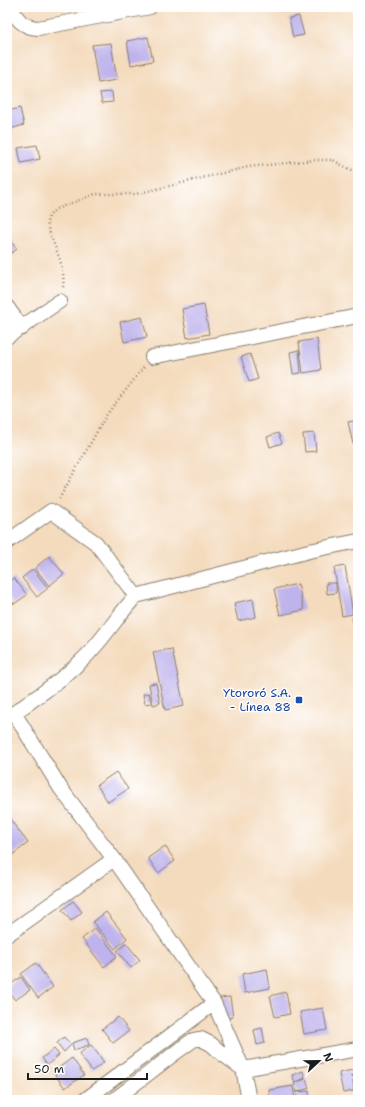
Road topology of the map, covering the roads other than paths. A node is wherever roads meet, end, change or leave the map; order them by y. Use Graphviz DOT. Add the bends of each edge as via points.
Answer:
graph roads {
  1 [pos="10,7"];
  2 [pos="150,7"];
  3 [pos="60,301"];
  4 [pos="7,307"];
  5 [pos="358,316"];
  6 [pos="22,328"];
  7 [pos="7,338"];
  8 [pos="152,357"];
  9 [pos="358,541"];
  10 [pos="7,542"];
  11 [pos="136,596"];
  12 [pos="10,715"];
  13 [pos="114,859"];
  14 [pos="7,935"];
  15 [pos="214,1003"];
  16 [pos="358,1049"];
  17 [pos="243,1070"];
  18 [pos="85,1100"];
  19 [pos="114,1100"];
  20 [pos="249,1100"];
  1 -- 2 [label="street" via="17,19 28,27 38,28"];
  3 -- 6 [label="street"];
  4 -- 6 [label="street"];
  5 -- 8 [label="street"];
  6 -- 7 [label="street"];
  9 -- 11 [label="street" via="309,551"];
  10 -- 11 [label="street" via="51,511 96,543"];
  11 -- 12 [label="street" via="80,663"];
  12 -- 13 [label="street"];
  13 -- 14 [label="street"];
  13 -- 15 [label="street"];
  15 -- 17 [label="street"];
  15 -- 18 [label="street"];
  16 -- 17 [label="street"];
  17 -- 19 [label="street" via="211,1044 201,1039 193,1040"];
  17 -- 20 [label="street"];
}
